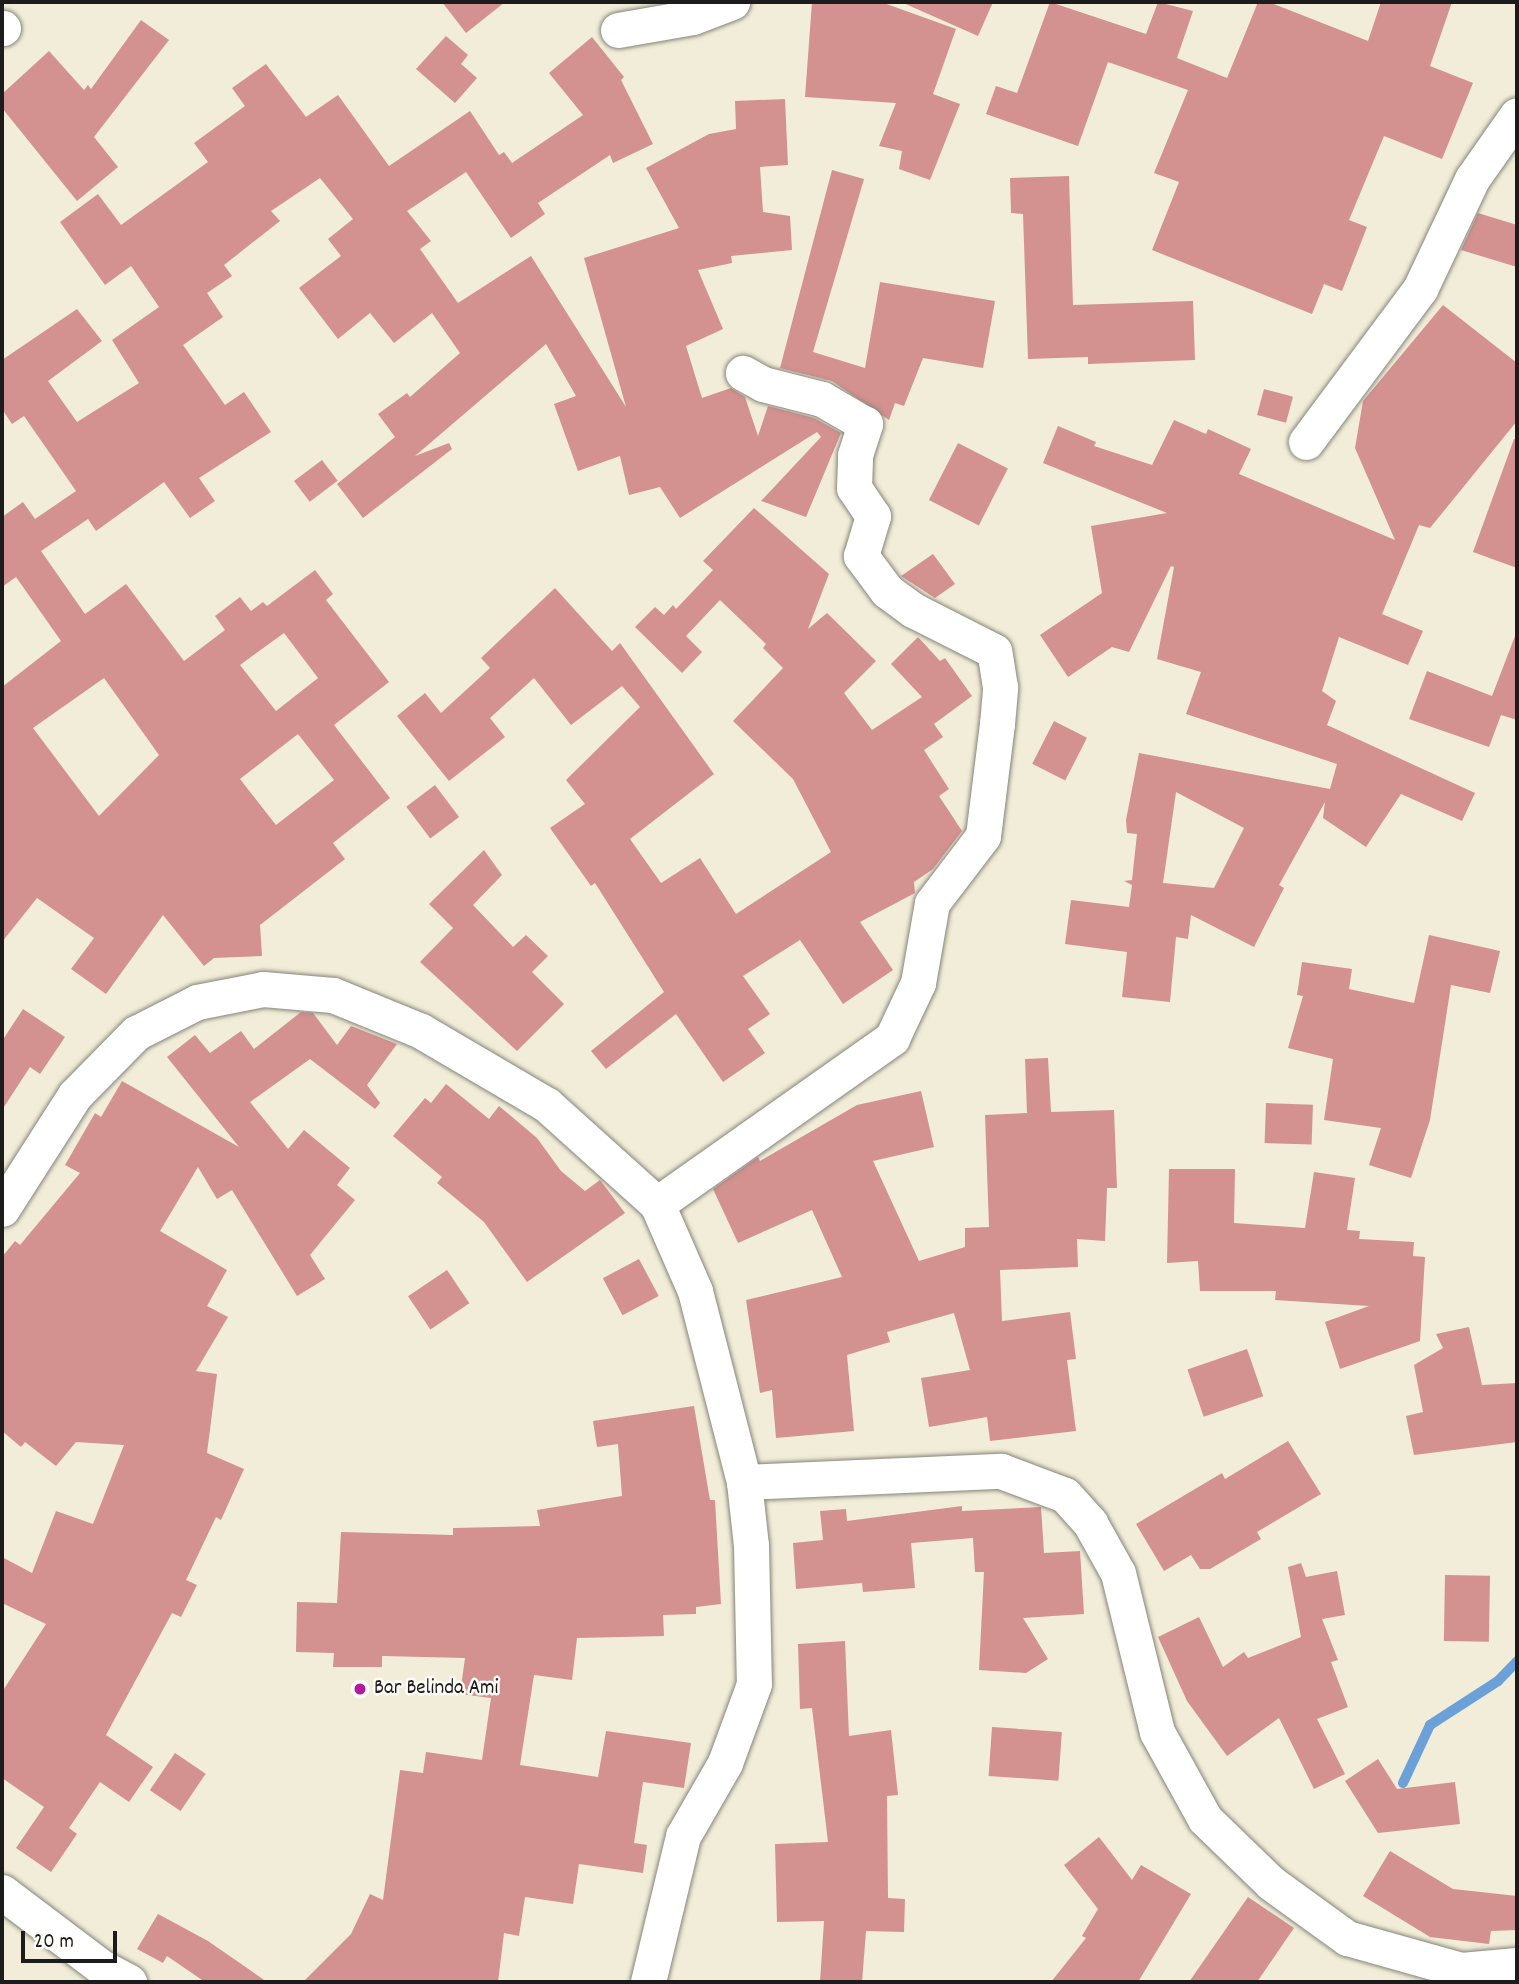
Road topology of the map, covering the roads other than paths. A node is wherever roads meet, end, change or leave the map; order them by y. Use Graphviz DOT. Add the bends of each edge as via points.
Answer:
graph roads {
  1 [pos="732,2"];
  2 [pos="618,30"];
  3 [pos="1517,114"];
  4 [pos="743,373"];
  5 [pos="1306,442"];
  6 [pos="657,1204"];
  7 [pos="2,1209"];
  8 [pos="744,1482"];
  9 [pos="2,1892"];
  10 [pos="1517,1965"];
  11 [pos="130,1982"];
  12 [pos="648,1982"];
  1 -- 2 [label="street" via="693,17"];
  3 -- 5 [label="street" via="1472,179 1420,289"];
  4 -- 6 [label="street" via="763,384 822,399 865,424 855,455 854,488 873,516 861,556 887,591 904,604 994,651 1000,687 997,724 983,836 932,903 918,983 892,1038"];
  6 -- 7 [label="street" via="547,1105 421,1031 333,995 263,989 197,1002 136,1033 75,1095"];
  6 -- 8 [label="street" via="695,1291"];
  8 -- 10 [label="street" via="1001,1471 1065,1495 1090,1523 1118,1573 1157,1732 1205,1819 1271,1883 1347,1938 1461,1970"];
  8 -- 12 [label="street" via="751,1545 754,1684 725,1763 683,1836"];
  9 -- 11 [label="street" via="101,1967"];
}
